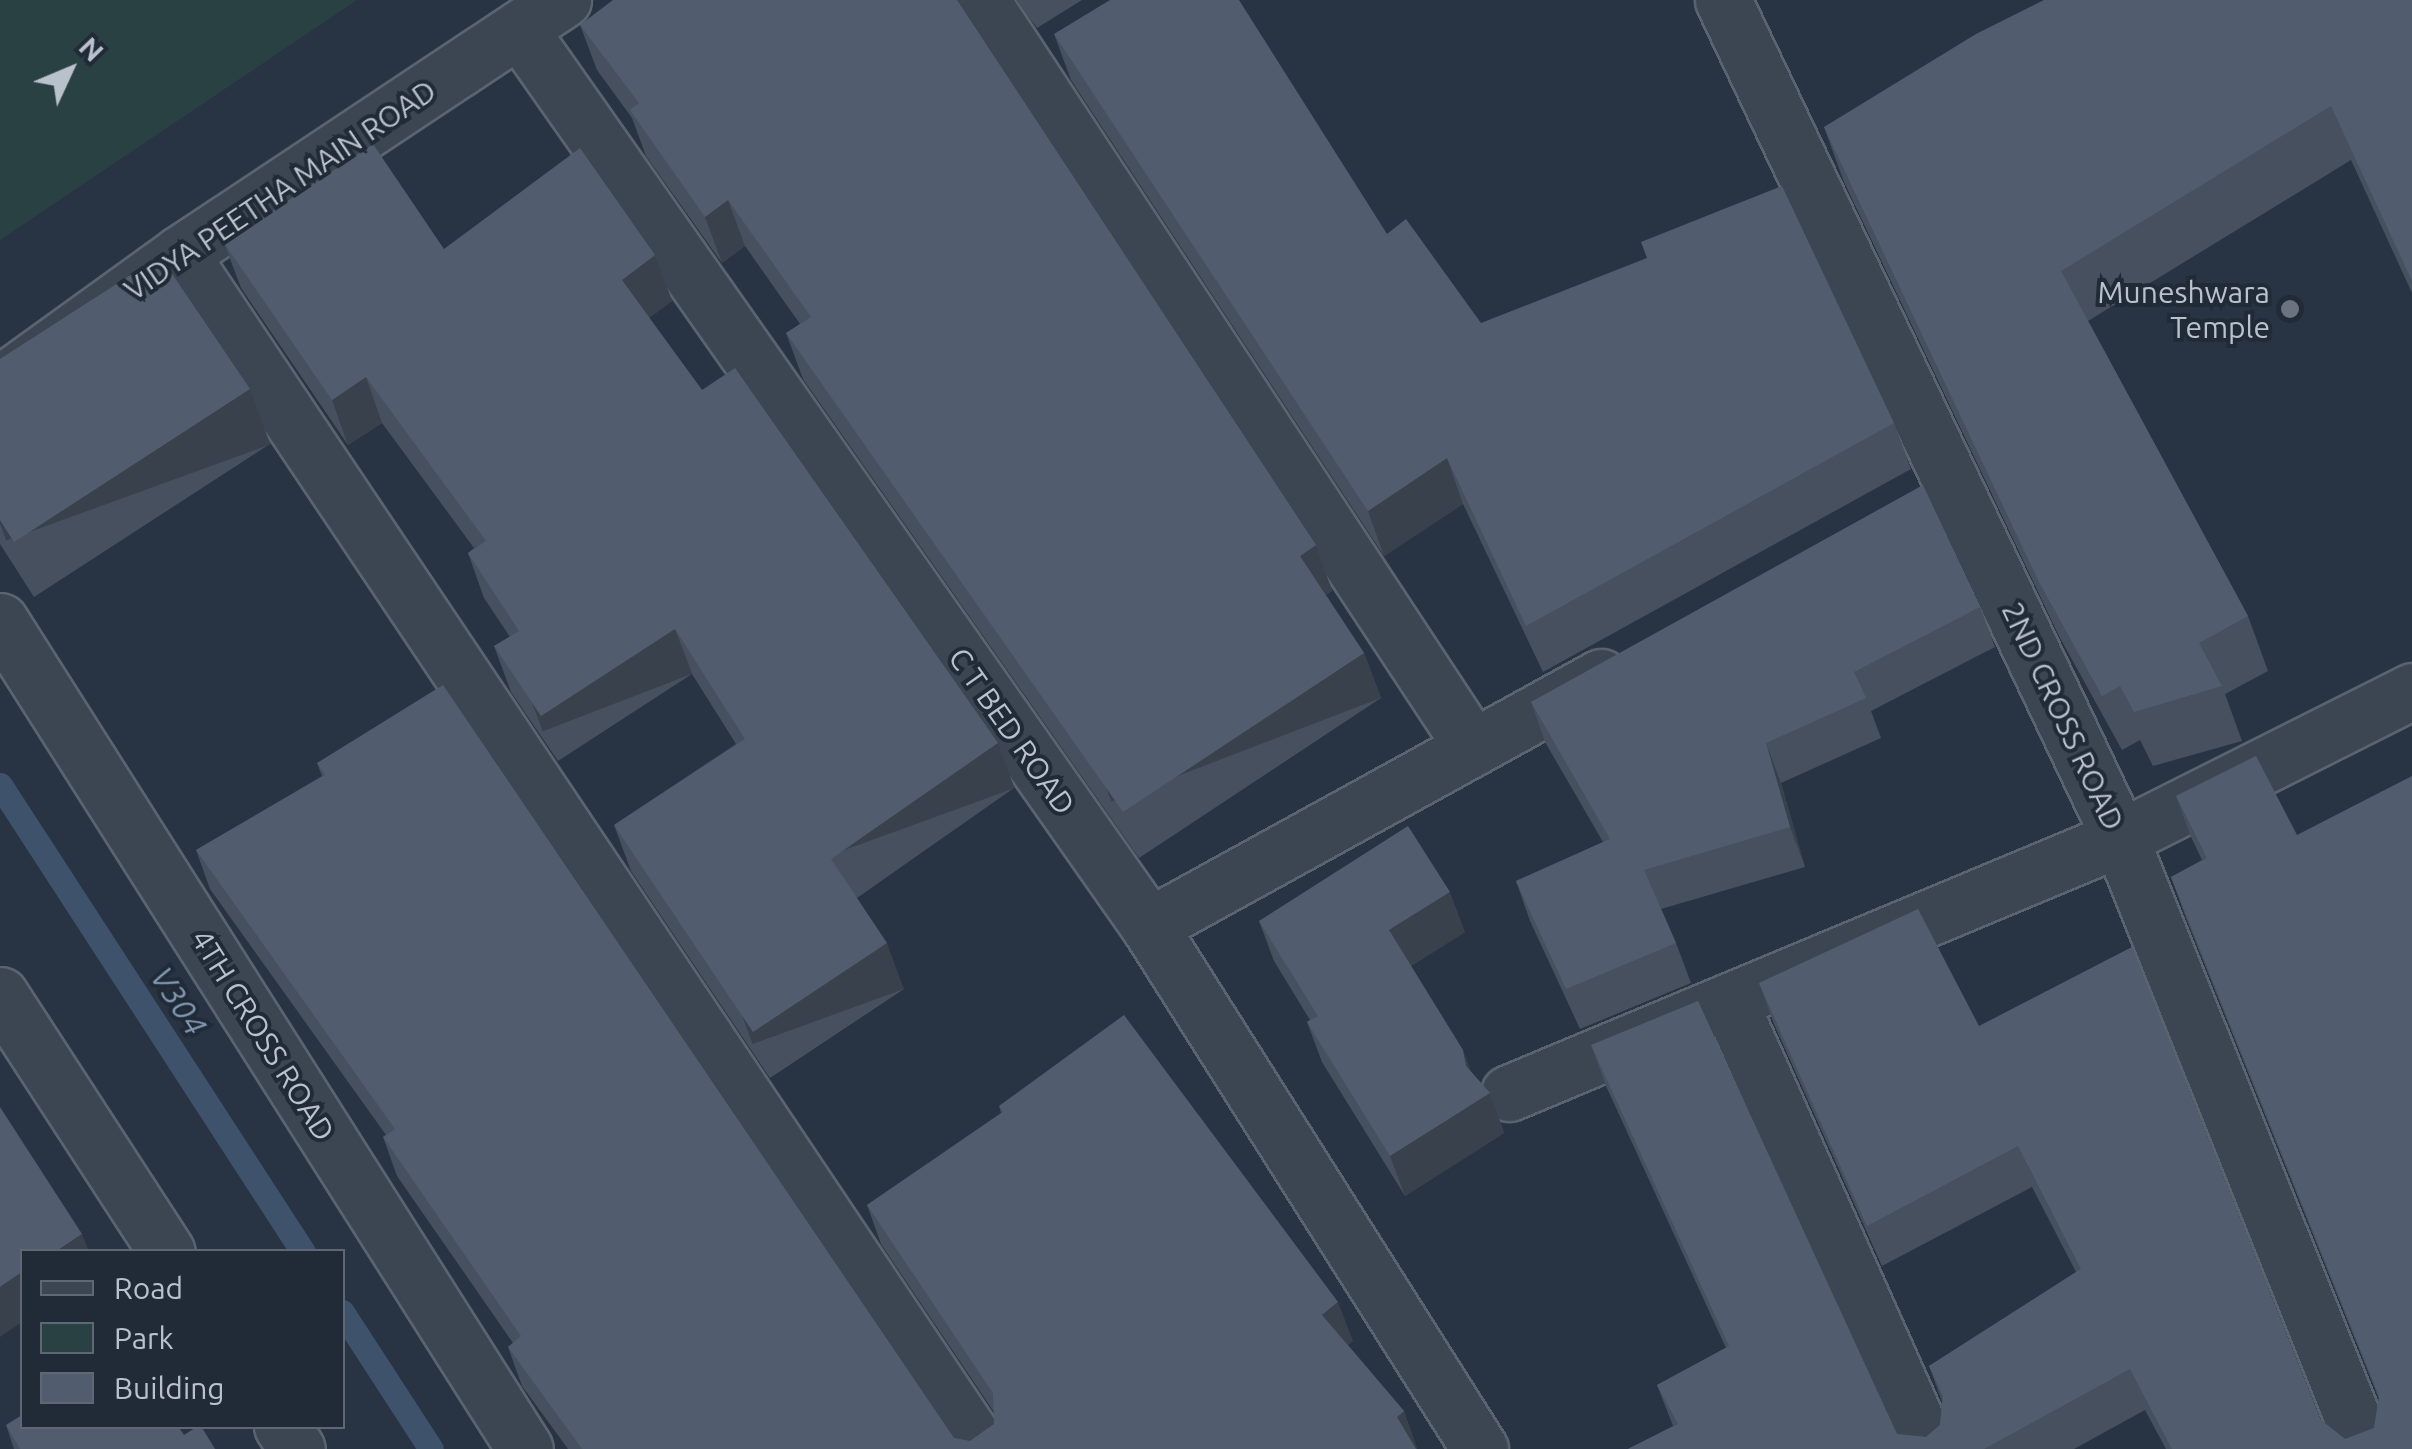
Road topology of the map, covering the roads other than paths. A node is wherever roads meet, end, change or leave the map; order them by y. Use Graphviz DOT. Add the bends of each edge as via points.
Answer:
graph roads {
  1 [pos="981,0"];
  2 [pos="1724,0"];
  3 [pos="541,15"];
  4 [pos="1079,39"];
  5 [pos="1032,68"];
  6 [pos="1848,128"];
  7 [pos="1796,153"];
  8 [pos="180,254"];
  9 [pos="0,384"];
  10 [pos="1953,481"];
  11 [pos="1902,510"];
  12 [pos="0,621"];
  13 [pos="1644,653"];
  14 [pos="2412,691"];
  15 [pos="1472,748"];
  16 [pos="2120,838"];
  17 [pos="1148,926"];
  18 [pos="0,995"];
  19 [pos="1730,1003"];
  20 [pos="1510,1093"];
  21 [pos="166,1249"];
  22 [pos="525,1449"];
  23 [pos="981,1449"];
  24 [pos="1480,1449"];
  25 [pos="1929,1449"];
  26 [pos="2365,1449"];
  1 -- 5 [label="street"];
  2 -- 7 [label="street, 2ND CROSS ROAD"];
  3 -- 8 [label="street, VIDYA PEETHA MAIN ROAD"];
  3 -- 17 [label="street, C T BED ROAD"];
  4 -- 5 [label="street"];
  5 -- 15 [label="street"];
  6 -- 7 [label="street"];
  7 -- 10 [label="street, 2ND CROSS ROAD"];
  8 -- 9 [label="street, VIDYA PEETHA MAIN ROAD"];
  8 -- 23 [label="street"];
  10 -- 11 [label="street"];
  10 -- 16 [label="street, 2ND CROSS ROAD"];
  12 -- 22 [label="street, 4TH CROSS ROAD"];
  13 -- 15 [label="street"];
  14 -- 16 [label="street"];
  15 -- 17 [label="street"];
  16 -- 19 [label="street"];
  16 -- 26 [label="street, 2ND CROSS ROAD"];
  17 -- 24 [label="street, C T BED ROAD"];
  18 -- 21 [label="street"];
  19 -- 20 [label="street"];
  19 -- 25 [label="street"];
}
